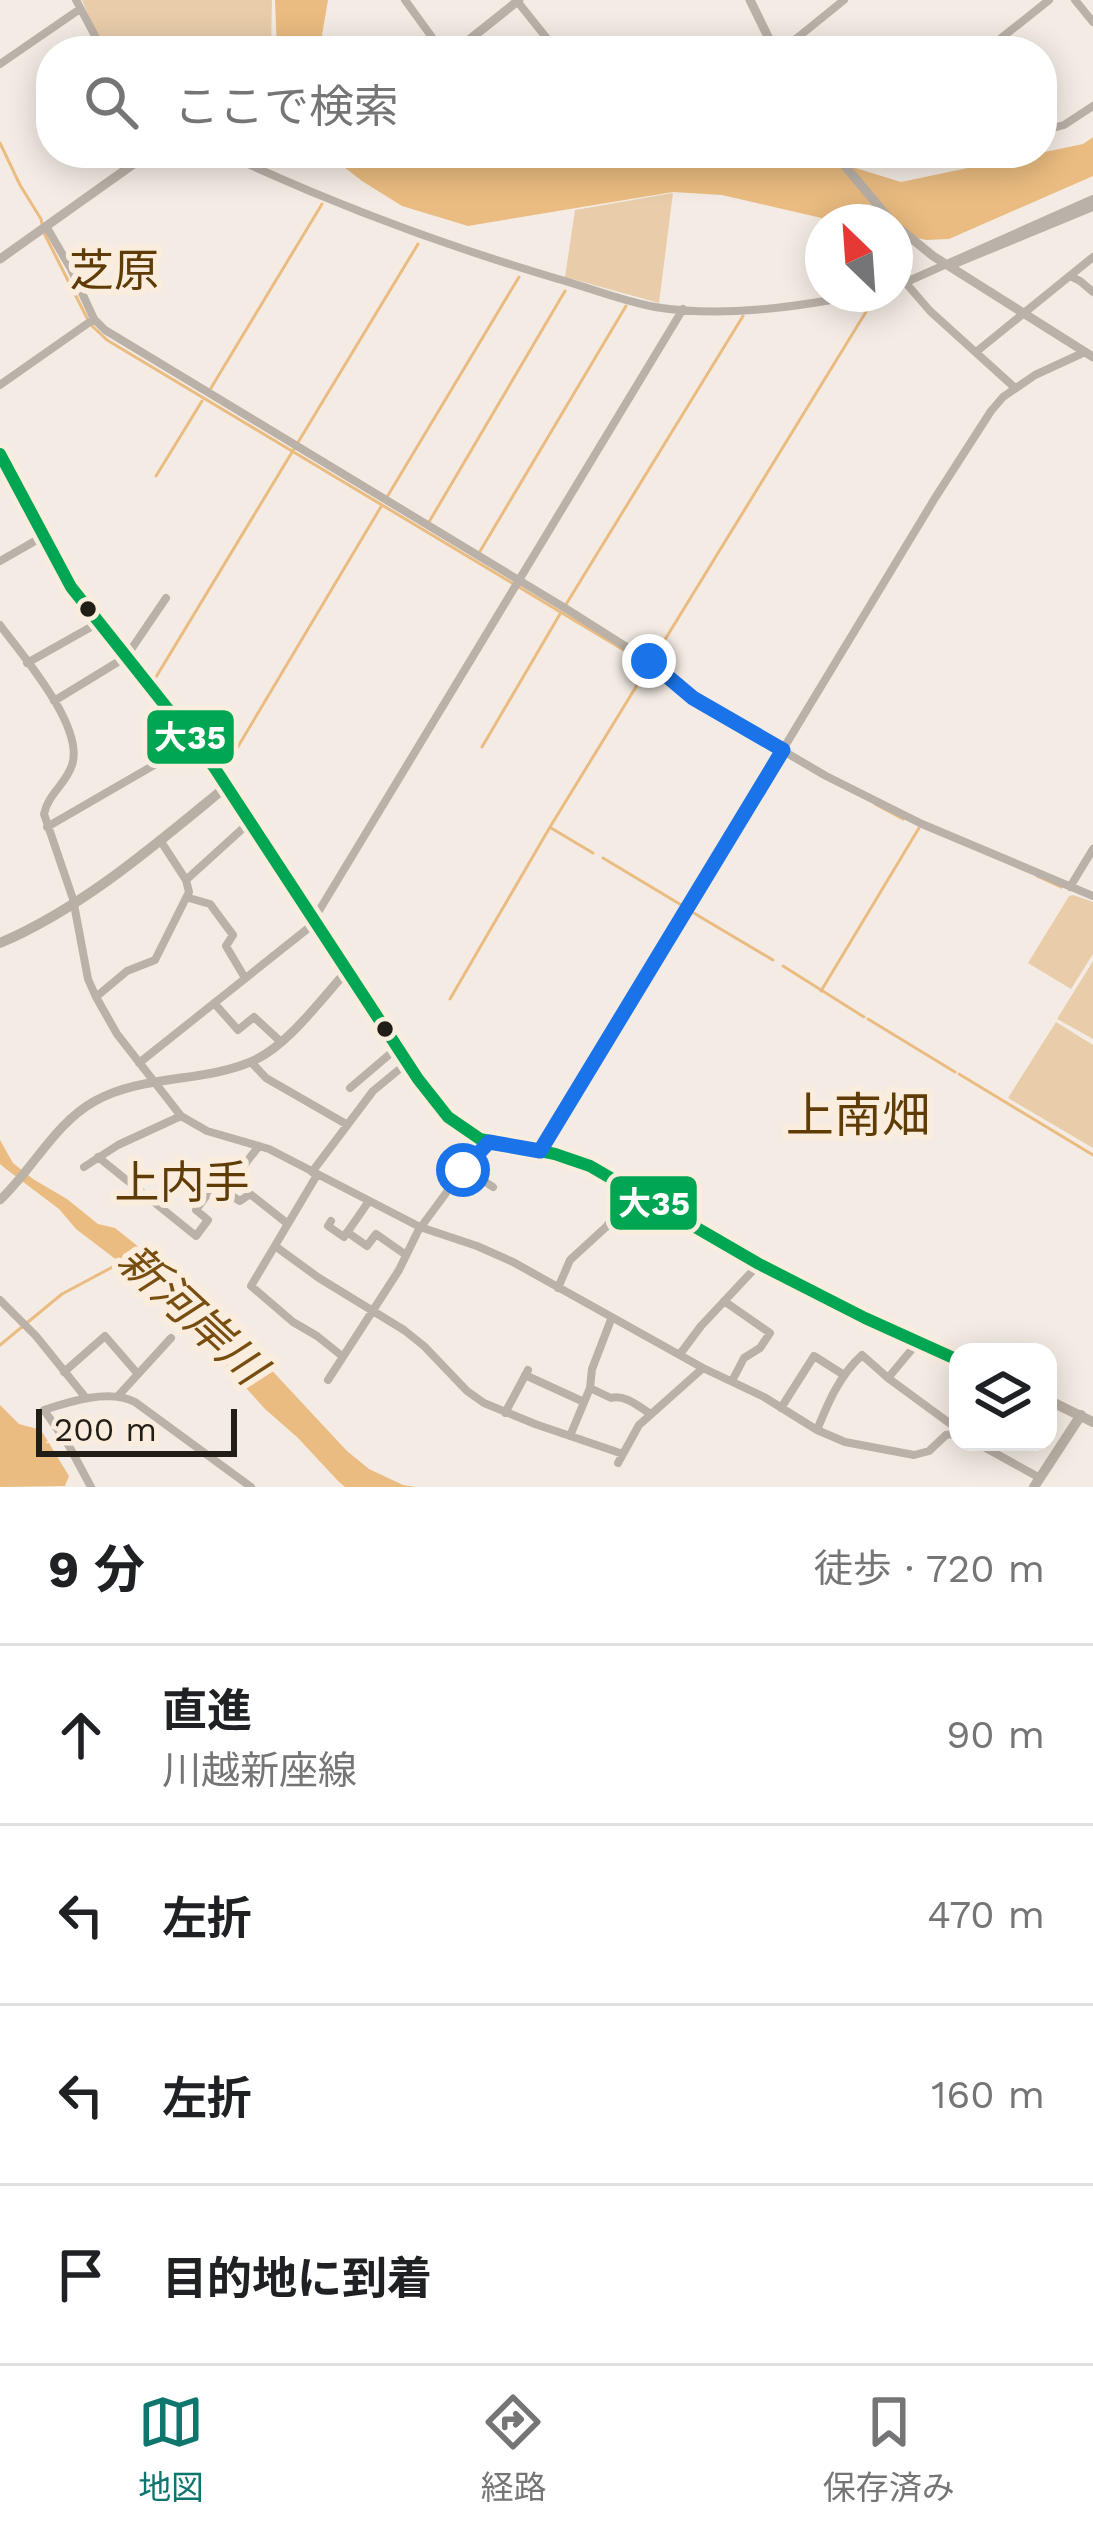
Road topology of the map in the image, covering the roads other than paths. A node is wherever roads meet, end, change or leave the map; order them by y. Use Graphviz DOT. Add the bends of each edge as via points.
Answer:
graph roads {
  1 [pos="405,0"];
  2 [pos="750,0"];
  3 [pos="844,0"];
  4 [pos="1049,0"];
  5 [pos="1076,0"];
  6 [pos="518,1"];
  7 [pos="78,4"];
  8 [pos="1093,22"];
  9 [pos="36,36"];
  10 [pos="36,36"];
  11 [pos="95,36"];
  12 [pos="431,36"];
  13 [pos="474,36"];
  14 [pos="545,36"];
  15 [pos="770,36"];
  16 [pos="797,36"];
  17 [pos="1004,36"];
  18 [pos="0,64"];
  19 [pos="1093,106"];
  20 [pos="1057,127"];
  21 [pos="128,168"];
  22 [pos="258,168"];
  23 [pos="847,168"];
  24 [pos="1093,203"];
  25 [pos="877,204"];
  26 [pos="46,226"];
  27 [pos="913,240"];
  28 [pos="1093,257"];
  29 [pos="0,259"];
  30 [pos="948,264"];
  31 [pos="1070,277"];
  32 [pos="913,279"];
  33 [pos="1093,292"];
  34 [pos="913,295"];
  35 [pos="805,303"];
  36 [pos="683,309"];
  37 [pos="1025,314"];
  38 [pos="94,319"];
  39 [pos="976,352"];
  40 [pos="1090,354"];
  41 [pos="0,385"];
  42 [pos="1014,387"];
  43 [pos="0,455"];
  44 [pos="42,537"];
  45 [pos="0,561"];
  46 [pos="520,580"];
  47 [pos="166,598"];
  48 [pos="98,623"];
  49 [pos="0,625"];
  50 [pos="126,656"];
  51 [pos="27,663"];
  52 [pos="54,701"];
  53 [pos="194,742"];
  54 [pos="783,750"];
  55 [pos="227,786"];
  56 [pos="251,821"];
  57 [pos="47,827"];
  58 [pos="160,839"];
  59 [pos="1093,849"];
  60 [pos="186,880"];
  61 [pos="1070,887"];
  62 [pos="1093,896"];
  63 [pos="188,898"];
  64 [pos="74,904"];
  65 [pos="315,920"];
  66 [pos="0,943"];
  67 [pos="347,970"];
  68 [pos="245,978"];
  69 [pos="96,997"];
  70 [pos="214,1003"];
  71 [pos="281,1042"];
  72 [pos="397,1048"];
  73 [pos="251,1062"];
  74 [pos="139,1063"];
  75 [pos="407,1063"];
  76 [pos="155,1083"];
  77 [pos="350,1088"];
  78 [pos="181,1116"];
  79 [pos="346,1124"];
  80 [pos="489,1142"];
  81 [pos="259,1146"];
  82 [pos="540,1151"];
  83 [pos="98,1157"];
  84 [pos="84,1167"];
  85 [pos="464,1168"];
  86 [pos="314,1173"];
  87 [pos="493,1187"];
  88 [pos="634,1190"];
  89 [pos="223,1192"];
  90 [pos="4,1197"];
  91 [pos="369,1201"];
  92 [pos="331,1220"];
  93 [pos="288,1224"];
  94 [pos="420,1227"];
  95 [pos="347,1232"];
  96 [pos="274,1246"];
  97 [pos="406,1255"];
  98 [pos="759,1264"];
  99 [pos="558,1288"];
  100 [pos="0,1300"];
  101 [pos="724,1301"];
  102 [pos="372,1310"];
  103 [pos="612,1317"];
  104 [pos="171,1339"];
  105 [pos="918,1342"];
  106 [pos="680,1354"];
  107 [pos="342,1356"];
  108 [pos="949,1356"];
  109 [pos="703,1368"];
  110 [pos="64,1372"];
  111 [pos="137,1373"];
  112 [pos="844,1376"];
  113 [pos="888,1378"];
  114 [pos="328,1380"];
  115 [pos="732,1381"];
  116 [pos="590,1388"];
  117 [pos="118,1396"];
  118 [pos="87,1399"];
  119 [pos="584,1402"];
  120 [pos="1057,1404"];
  121 [pos="782,1408"];
  122 [pos="505,1413"];
  123 [pos="651,1414"];
  124 [pos="1087,1418"];
  125 [pos="949,1426"];
  126 [pos="817,1430"];
  127 [pos="949,1434"];
  128 [pos="570,1436"];
  129 [pos="989,1451"];
  130 [pos="1039,1484"];
  131 [pos="91,1487"];
  132 [pos="251,1487"];
  1 -- 12 [label="street"];
  2 -- 15 [label="street"];
  3 -- 16 [label="street"];
  4 -- 17 [label="street"];
  5 -- 8 [label="street"];
  6 -- 13 [label="street"];
  6 -- 14 [label="street"];
  7 -- 9 [label="street"];
  7 -- 11 [label="street"];
  10 -- 18 [label="street"];
  19 -- 20 [label="street"];
  21 -- 26 [label="street"];
  22 -- 36 [label="street" via="472,254"];
  23 -- 25 [label="street"];
  24 -- 30 [label="street"];
  26 -- 29 [label="street"];
  26 -- 38 [label="street"];
  27 -- 30 [label="street"];
  28 -- 31 [label="street"];
  30 -- 32 [label="street"];
  30 -- 37 [label="street"];
  31 -- 33 [label="street"];
  31 -- 37 [label="street"];
  34 -- 39 [label="street"];
  35 -- 36 [label="street"];
  36 -- 46 [label="street"];
  37 -- 39 [label="street"];
  37 -- 40 [label="street"];
  38 -- 41 [label="street"];
  38 -- 46 [label="street"];
  39 -- 42 [label="street"];
  40 -- 42 [label="street"];
  42 -- 54 [label="street" via="935,498"];
  43 -- 44 [label="main road"];
  44 -- 45 [label="street"];
  44 -- 48 [label="main road"];
  46 -- 54 [label="street"];
  46 -- 65 [label="street"];
  47 -- 50 [label="street"];
  48 -- 50 [label="main road"];
  48 -- 51 [label="street"];
  49 -- 51 [label="street"];
  50 -- 52 [label="street"];
  50 -- 53 [label="main road"];
  51 -- 52 [label="street"];
  52 -- 57 [label="street" via="74,758 47,802"];
  53 -- 55 [label="main road"];
  53 -- 57 [label="street"];
  54 -- 61 [label="street" via="908,818"];
  54 -- 82 [label="street"];
  55 -- 56 [label="main road"];
  55 -- 58 [label="main road"];
  56 -- 60 [label="street"];
  56 -- 65 [label="main road"];
  57 -- 64 [label="street"];
  58 -- 60 [label="street"];
  58 -- 64 [label="main road"];
  59 -- 61 [label="street"];
  60 -- 63 [label="street"];
  61 -- 62 [label="street"];
  63 -- 68 [label="street" via="210,904 233,935 225,944"];
  63 -- 69 [label="street" via="155,960"];
  64 -- 66 [label="main road"];
  64 -- 69 [label="street"];
  65 -- 67 [label="main road"];
  65 -- 68 [label="street"];
  67 -- 71 [label="street"];
  67 -- 72 [label="main road"];
  68 -- 70 [label="street"];
  69 -- 74 [label="street"];
  70 -- 71 [label="street" via="238,1030 254,1016"];
  70 -- 74 [label="street"];
  71 -- 73 [label="street"];
  72 -- 75 [label="main road"];
  72 -- 77 [label="street"];
  73 -- 76 [label="street"];
  73 -- 79 [label="street"];
  74 -- 76 [label="street"];
  75 -- 79 [label="street"];
  75 -- 80 [label="main road" via="448,1118"];
  76 -- 78 [label="street"];
  76 -- 90 [label="street" via="89,1104"];
  78 -- 81 [label="street"];
  78 -- 83 [label="street"];
  79 -- 86 [label="street"];
  80 -- 82 [label="main road"];
  80 -- 85 [label="street"];
  81 -- 86 [label="street"];
  81 -- 89 [label="street"];
  82 -- 88 [label="main road"];
  83 -- 84 [label="street"];
  83 -- 89 [label="street" via="196,1236 208,1220 196,1210 210,1191"];
  85 -- 87 [label="street"];
  85 -- 94 [label="street"];
  86 -- 91 [label="street"];
  86 -- 93 [label="street"];
  88 -- 98 [label="main road"];
  88 -- 99 [label="street" via="570,1260"];
  89 -- 93 [label="street" via="240,1202 250,1195"];
  91 -- 94 [label="street"];
  91 -- 95 [label="street"];
  92 -- 95 [label="street" via="328,1226"];
  93 -- 96 [label="street"];
  94 -- 97 [label="street"];
  94 -- 99 [label="street"];
  95 -- 97 [label="street" via="367,1246 376,1234"];
  96 -- 102 [label="street"];
  96 -- 107 [label="street" via="251,1286"];
  97 -- 102 [label="street"];
  98 -- 101 [label="street"];
  98 -- 105 [label="main road"];
  99 -- 103 [label="street"];
  100 -- 110 [label="street"];
  101 -- 106 [label="street"];
  101 -- 115 [label="street" via="770,1333"];
  102 -- 107 [label="street"];
  102 -- 122 [label="street"];
  103 -- 106 [label="street"];
  103 -- 116 [label="street"];
  104 -- 111 [label="street"];
  105 -- 108 [label="main road"];
  105 -- 113 [label="street"];
  106 -- 109 [label="street"];
  107 -- 114 [label="street"];
  109 -- 115 [label="street"];
  109 -- 123 [label="street"];
  110 -- 111 [label="street" via="105,1336"];
  110 -- 118 [label="street"];
  111 -- 117 [label="street"];
  112 -- 113 [label="street" via="862,1355"];
  112 -- 121 [label="street" via="814,1356"];
  112 -- 126 [label="street"];
  113 -- 125 [label="street"];
  115 -- 121 [label="street"];
  116 -- 119 [label="street"];
  116 -- 123 [label="street"];
  117 -- 118 [label="street"];
  117 -- 132 [label="street"];
  118 -- 131 [label="street" via="44,1410"];
  119 -- 122 [label="street" via="527,1372"];
  119 -- 128 [label="street"];
  120 -- 124 [label="main road"];
  121 -- 126 [label="street"];
  122 -- 128 [label="street"];
  123 -- 128 [label="street" via="621,1458"];
  124 -- 130 [label="main road"];
  126 -- 127 [label="street" via="914,1455"];
  129 -- 130 [label="street"];
}
